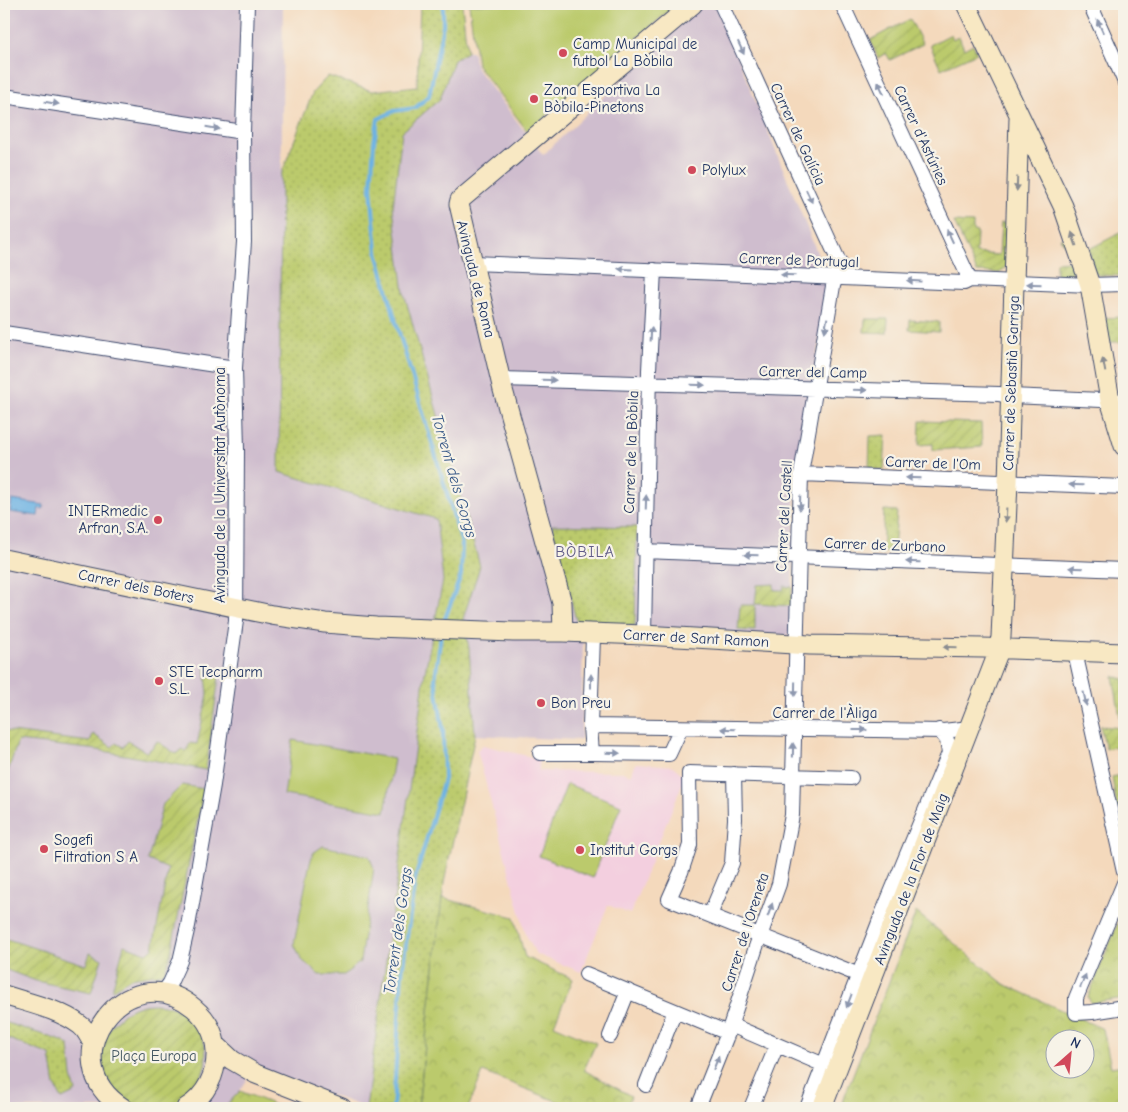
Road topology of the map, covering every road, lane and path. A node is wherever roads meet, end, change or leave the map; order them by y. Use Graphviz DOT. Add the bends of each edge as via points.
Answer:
graph roads {
  1 [pos="247,4"];
  2 [pos="693,4"];
  3 [pos="721,4"];
  4 [pos="842,4"];
  5 [pos="966,4"];
  6 [pos="1090,4"];
  7 [pos="1124,80"];
  8 [pos="4,96"];
  9 [pos="1019,118"];
  10 [pos="243,132"];
  11 [pos="1037,154"];
  12 [pos="1018,158"];
  13 [pos="472,263"];
  14 [pos="654,270"];
  15 [pos="836,278"];
  16 [pos="970,280"];
  17 [pos="1014,283"];
  18 [pos="1124,284"];
  19 [pos="1090,285"];
  20 [pos="4,333"];
  21 [pos="235,368"];
  22 [pos="500,379"];
  23 [pos="649,383"];
  24 [pos="815,390"];
  25 [pos="1011,396"];
  26 [pos="1117,401"];
  27 [pos="1124,446"];
  28 [pos="800,474"];
  29 [pos="1008,482"];
  30 [pos="1124,487"];
  31 [pos="644,551"];
  32 [pos="798,557"];
  33 [pos="4,559"];
  34 [pos="1003,566"];
  35 [pos="1124,570"];
  36 [pos="236,607"];
  37 [pos="268,614"];
  38 [pos="563,628"];
  39 [pos="590,633"];
  40 [pos="644,635"];
  41 [pos="795,644"];
  42 [pos="999,649"];
  43 [pos="1075,652"];
  44 [pos="1124,653"];
  45 [pos="590,726"];
  46 [pos="680,728"];
  47 [pos="970,728"];
  48 [pos="794,730"];
  49 [pos="939,730"];
  50 [pos="540,753"];
  51 [pos="592,753"];
  52 [pos="734,774"];
  53 [pos="793,775"];
  54 [pos="851,778"];
  55 [pos="1124,872"];
  56 [pos="1124,883"];
  57 [pos="710,915"];
  58 [pos="760,936"];
  59 [pos="180,961"];
  60 [pos="586,974"];
  61 [pos="859,975"];
  62 [pos="628,991"];
  63 [pos="162,994"];
  64 [pos="4,995"];
  65 [pos="181,999"];
  66 [pos="1124,1007"];
  67 [pos="49,1009"];
  68 [pos="675,1011"];
  69 [pos="110,1012"];
  70 [pos="729,1029"];
  71 [pos="610,1036"];
  72 [pos="93,1044"];
  73 [pos="215,1044"];
  74 [pos="777,1044"];
  75 [pos="824,1065"];
  76 [pos="256,1074"];
  77 [pos="211,1080"];
  78 [pos="646,1085"];
  79 [pos="123,1108"];
  80 [pos="186,1108"];
  81 [pos="342,1108"];
  82 [pos="698,1108"];
  83 [pos="751,1108"];
  84 [pos="807,1108"];
  85 [pos="822,1108"];
  1 -- 10 [label="street, Avinguda de la Universitat Autònoma"];
  2 -- 13 [label="street, Avinguda de Roma" via="460,200 459,210"];
  3 -- 15 [label="street, Carrer de Galícia, one-way" via="840,264"];
  16 -- 4 [label="street, Carrer d'Astúries, one-way"];
  5 -- 9 [label="street"];
  7 -- 6 [label="street, one-way"];
  8 -- 10 [label="street, one-way"];
  9 -- 11 [label="street"];
  9 -- 12 [label="street, Carrer de Sebastià Garriga"];
  10 -- 21 [label="street, Avinguda de la Universitat Autònoma" via="244,242"];
  11 -- 12 [label="street"];
  19 -- 11 [label="street, one-way" via="1063,206"];
  12 -- 17 [label="street, Carrer de Sebastià Garriga, one-way"];
  14 -- 13 [label="street, Carrer de Portugal, one-way"];
  13 -- 22 [label="street, Avinguda de Roma"];
  15 -- 14 [label="street, Carrer de Portugal, one-way"];
  23 -- 14 [label="street, Carrer de la Bòbila, one-way"];
  16 -- 15 [label="street, Carrer de Portugal, one-way" via="964,283"];
  15 -- 24 [label="street, Carrer del Castell, one-way"];
  16 -- 17 [label="street, Carrer de Portugal"];
  19 -- 17 [label="street, Carrer de Portugal, one-way"];
  17 -- 25 [label="street, Carrer de Sebastià Garriga"];
  18 -- 19 [label="street, Carrer de Portugal"];
  26 -- 19 [label="street, one-way"];
  20 -- 21 [label="street"];
  21 -- 36 [label="street, Avinguda de la Universitat Autònoma"];
  22 -- 23 [label="street, Carrer del Camp, one-way"];
  22 -- 38 [label="street, Avinguda de Roma" via="562,603"];
  23 -- 24 [label="street, Carrer del Camp, one-way"];
  31 -- 23 [label="street, Carrer de la Bòbila, one-way"];
  24 -- 25 [label="street, Carrer del Camp, one-way"];
  24 -- 28 [label="street, Carrer del Castell"];
  25 -- 26 [label="street, Carrer del Camp"];
  25 -- 29 [label="street, Carrer de Sebastià Garriga"];
  26 -- 27 [label="street"];
  29 -- 28 [label="street, Carrer de l'Om, one-way"];
  28 -- 32 [label="street, Carrer del Castell, one-way"];
  30 -- 29 [label="street, Carrer de l'Om, one-way"];
  29 -- 34 [label="street, Carrer de Sebastià Garriga, one-way"];
  32 -- 31 [label="street, Carrer de Zurbano, one-way"];
  31 -- 40 [label="street, Carrer de la Bòbila"];
  34 -- 32 [label="street, Carrer de Zurbano, one-way"];
  32 -- 41 [label="street, Carrer del Castell"];
  33 -- 36 [label="street, Carrer dels Boters"];
  35 -- 34 [label="street, Carrer de Zurbano, one-way"];
  34 -- 42 [label="street, Carrer de Sebastià Garriga"];
  36 -- 37 [label="street, Carrer dels Boters"];
  36 -- 59 [label="street, Avinguda de la Universitat Autònoma" via="214,780"];
  37 -- 38 [label="street, Carrer de Sant Ramon" via="376,627 512,632"];
  38 -- 39 [label="street, Carrer de Sant Ramon"];
  39 -- 40 [label="street, Carrer de Sant Ramon"];
  45 -- 39 [label="street, one-way"];
  40 -- 41 [label="street, Carrer de Sant Ramon"];
  42 -- 41 [label="street, Carrer de Sant Ramon, one-way"];
  41 -- 48 [label="street, Carrer del Castell, one-way"];
  42 -- 43 [label="street, Carrer de Sant Ramon"];
  42 -- 47 [label="street, Avinguda de la Flor de Maig"];
  43 -- 44 [label="street, Carrer de Sant Ramon"];
  43 -- 55 [label="street, one-way"];
  45 -- 46 [label="street, Carrer de l'Àliga"];
  45 -- 51 [label="street"];
  48 -- 46 [label="street, Carrer de l'Àliga, one-way"];
  51 -- 46 [label="street, one-way" via="669,754"];
  47 -- 49 [label="street, Carrer de l'Àliga"];
  47 -- 85 [label="street, Avinguda de la Flor de Maig"];
  48 -- 49 [label="street, Carrer de l'Àliga, one-way"];
  53 -- 48 [label="street, Carrer de l'Oreneta, one-way"];
  49 -- 61 [label="street, Avinguda de la Flor de Maig" via="948,740 949,753"];
  50 -- 51 [label="street"];
  52 -- 53 [label="street"];
  52 -- 57 [label="street" via="732,863"];
  52 -- 57 [label="street" via="689,773 690,845 669,899"];
  53 -- 54 [label="street"];
  58 -- 53 [label="street, Carrer de l'Oreneta, one-way" via="779,884 792,815"];
  66 -- 56 [label="street, one-way" via="1076,1013 1076,998"];
  57 -- 58 [label="street"];
  58 -- 61 [label="street"];
  58 -- 70 [label="street, Carrer de l'Oreneta"];
  59 -- 63 [label="street, Avinguda de la Universitat Autònoma"];
  59 -- 65 [label="street, Avinguda de la Universitat Autònoma" via="178,985"];
  60 -- 62 [label="street"];
  61 -- 75 [label="street, Avinguda de la Flor de Maig, one-way"];
  62 -- 68 [label="street"];
  62 -- 71 [label="street"];
  63 -- 65 [label="street"];
  63 -- 69 [label="street" via="134,997"];
  64 -- 67 [label="street"];
  65 -- 73 [label="street" via="202,1016"];
  67 -- 69 [label="street" via="94,1015"];
  67 -- 72 [label="street" via="81,1025"];
  68 -- 70 [label="street"];
  68 -- 78 [label="street"];
  69 -- 72 [label="street" via="99,1027"];
  70 -- 74 [label="street"];
  82 -- 70 [label="street, Carrer de l'Oreneta, one-way"];
  72 -- 79 [label="street" via="92,1059 97,1078 108,1096"];
  73 -- 76 [label="street" via="232,1060"];
  73 -- 77 [label="street" via="216,1062"];
  74 -- 75 [label="street"];
  74 -- 83 [label="street"];
  75 -- 84 [label="street, Avinguda de la Flor de Maig"];
  76 -- 77 [label="street" via="229,1074"];
  76 -- 81 [label="street"];
  77 -- 80 [label="street" via="200,1097"];
}
